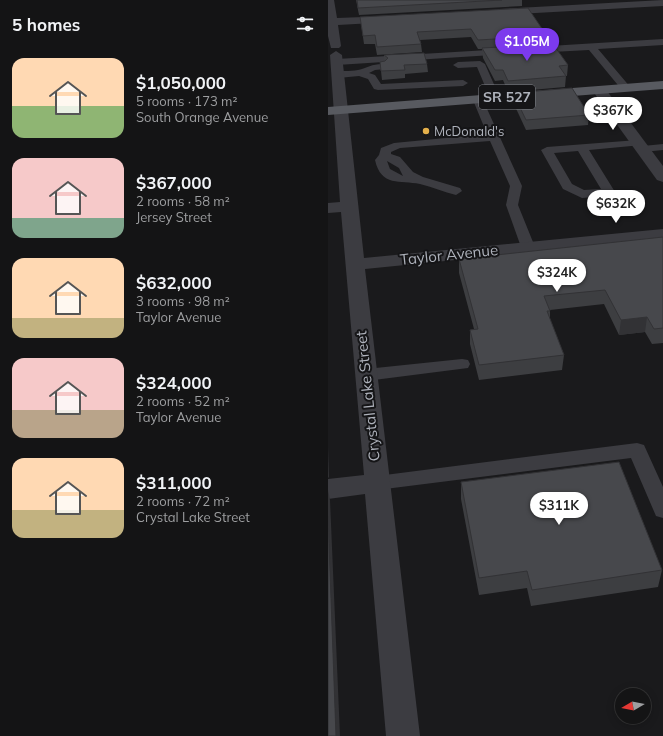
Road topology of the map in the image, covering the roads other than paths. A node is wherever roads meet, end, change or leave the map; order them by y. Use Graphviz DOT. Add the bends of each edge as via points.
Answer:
graph roads {
  1 [pos="329,0"];
  2 [pos="663,3"];
  3 [pos="491,13"];
  4 [pos="404,18"];
  5 [pos="332,22"];
  6 [pos="663,42"];
  7 [pos="592,47"];
  8 [pos="336,59"];
  9 [pos="455,70"];
  10 [pos="360,73"];
  11 [pos="463,83"];
  12 [pos="663,85"];
  13 [pos="626,88"];
  14 [pos="599,90"];
  15 [pos="495,98"];
  16 [pos="474,100"];
  17 [pos="334,110"];
  18 [pos="494,138"];
  19 [pos="641,146"];
  20 [pos="581,147"];
  21 [pos="663,147"];
  22 [pos="663,177"];
  23 [pos="456,190"];
  24 [pos="339,207"];
  25 [pos="663,234"];
  26 [pos="528,247"];
  27 [pos="355,264"];
  28 [pos="462,364"];
  29 [pos="366,375"];
  30 [pos="377,484"];
  31 [pos="328,490"];
  32 [pos="663,510"];
  33 [pos="403,736"];
  1 -- 5 [label="street, Crystal Lake Street"];
  2 -- 3 [label="street"];
  4 -- 5 [label="street"];
  5 -- 8 [label="street, Crystal Lake Street"];
  6 -- 7 [label="lane"];
  7 -- 8 [label="lane"];
  7 -- 13 [label="lane"];
  8 -- 10 [label="lane"];
  8 -- 17 [label="street, Crystal Lake Street"];
  9 -- 10 [label="lane" via="449,63 373,67"];
  9 -- 11 [label="lane"];
  9 -- 15 [label="lane" via="480,64"];
  10 -- 11 [label="lane" via="377,77 378,87 387,88"];
  11 -- 16 [label="lane"];
  12 -- 13 [label="main road, SR 527"];
  13 -- 14 [label="main road, SR 527"];
  14 -- 15 [label="main road, SR 527"];
  14 -- 19 [label="street"];
  15 -- 16 [label="main road, SR 527"];
  16 -- 17 [label="main road, SR 527"];
  16 -- 18 [label="lane"];
  17 -- 24 [label="street, Crystal Lake Street"];
  18 -- 23 [label="lane" via="398,145 385,150 385,156 381,160 382,168 390,176 401,180 419,180"];
  18 -- 26 [label="lane" via="516,186 512,205"];
  19 -- 20 [label="lane"];
  19 -- 21 [label="lane"];
  19 -- 22 [label="street"];
  20 -- 20 [label="lane" via="609,192 582,194 567,186 547,150"];
  24 -- 27 [label="street, Crystal Lake Street"];
  25 -- 26 [label="street, Taylor Avenue"];
  26 -- 27 [label="street, Taylor Avenue"];
  27 -- 29 [label="street, Crystal Lake Street"];
  28 -- 29 [label="lane"];
  29 -- 30 [label="street, Crystal Lake Street"];
  30 -- 31 [label="street"];
  30 -- 32 [label="lane" via="637,450"];
  30 -- 33 [label="street, Crystal Lake Street"];
}
